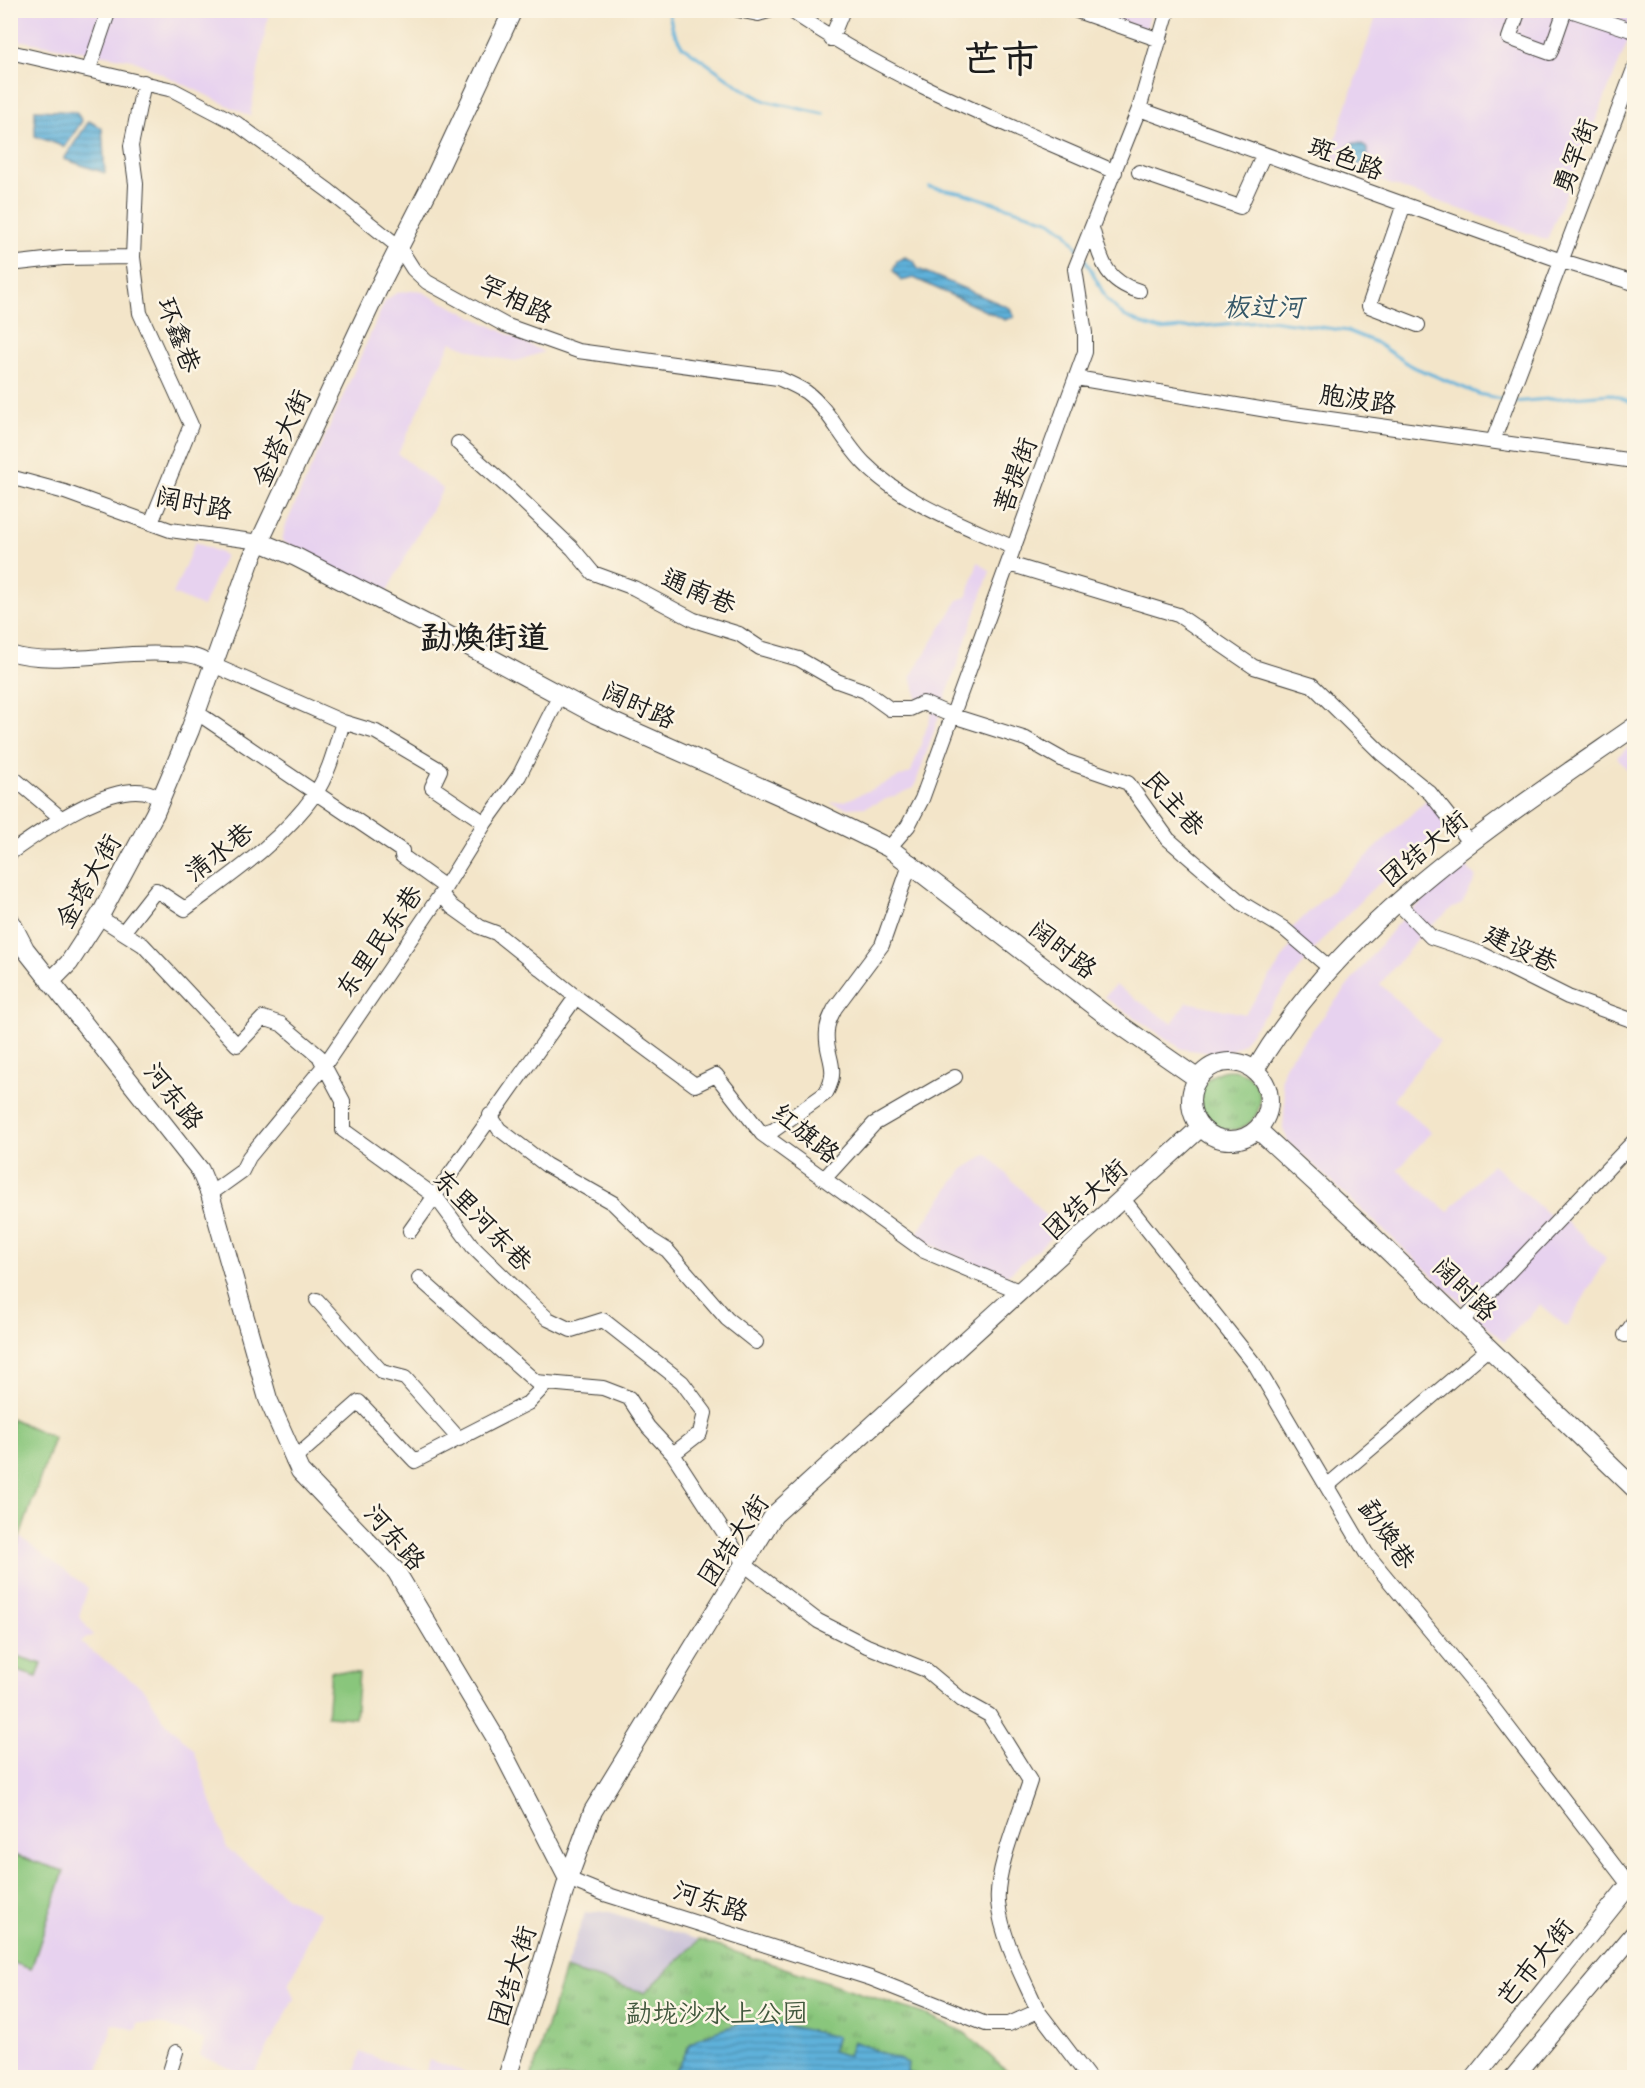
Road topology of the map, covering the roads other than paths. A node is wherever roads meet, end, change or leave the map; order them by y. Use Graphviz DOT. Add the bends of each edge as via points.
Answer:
graph roads {
  1 [pos="109,10"];
  2 [pos="502,10"];
  3 [pos="513,10"];
  4 [pos="738,10"];
  5 [pos="772,10"];
  6 [pos="790,10"];
  7 [pos="843,10"];
  8 [pos="1074,10"];
  9 [pos="1168,10"];
  10 [pos="1519,10"];
  11 [pos="1565,10"];
  12 [pos="1570,10"];
  13 [pos="1635,32"];
  14 [pos="831,39"];
  15 [pos="1160,40"];
  16 [pos="10,52"];
  17 [pos="89,69"];
  18 [pos="1635,69"];
  19 [pos="144,82"];
  20 [pos="1139,109"];
  21 [pos="1264,154"];
  22 [pos="1115,172"];
  23 [pos="1138,172"];
  24 [pos="1404,204"];
  25 [pos="1090,232"];
  26 [pos="395,244"];
  27 [pos="133,257"];
  28 [pos="1559,260"];
  29 [pos="10,264"];
  30 [pos="1635,283"];
  31 [pos="1139,291"];
  32 [pos="1418,325"];
  33 [pos="1076,378"];
  34 [pos="1493,441"];
  35 [pos="458,443"];
  36 [pos="1635,461"];
  37 [pos="10,477"];
  38 [pos="151,523"];
  39 [pos="255,540"];
  40 [pos="1014,548"];
  41 [pos="1009,564"];
  42 [pos="10,653"];
  43 [pos="209,662"];
  44 [pos="560,695"];
  45 [pos="196,714"];
  46 [pos="954,716"];
  47 [pos="343,722"];
  48 [pos="1635,727"];
  49 [pos="10,775"];
  50 [pos="152,794"];
  51 [pos="315,794"];
  52 [pos="61,818"];
  53 [pos="485,823"];
  54 [pos="1469,842"];
  55 [pos="889,848"];
  56 [pos="10,853"];
  57 [pos="911,862"];
  58 [pos="443,890"];
  59 [pos="1397,902"];
  60 [pos="99,917"];
  61 [pos="10,920"];
  62 [pos="124,931"];
  63 [pos="1331,969"];
  64 [pos="47,978"];
  65 [pos="576,997"];
  66 [pos="1635,1021"];
  67 [pos="324,1065"];
  68 [pos="1255,1070"];
  69 [pos="955,1077"];
  70 [pos="1198,1079"];
  71 [pos="490,1115"];
  72 [pos="1202,1127"];
  73 [pos="1257,1129"];
  74 [pos="762,1134"];
  75 [pos="1635,1141"];
  76 [pos="824,1179"];
  77 [pos="210,1194"];
  78 [pos="436,1197"];
  79 [pos="1123,1199"];
  80 [pos="410,1231"];
  81 [pos="419,1278"];
  82 [pos="1021,1292"];
  83 [pos="317,1300"];
  84 [pos="1462,1321"];
  85 [pos="1635,1322"];
  86 [pos="1625,1335"];
  87 [pos="756,1342"];
  88 [pos="1490,1348"];
  89 [pos="547,1383"];
  90 [pos="459,1439"];
  91 [pos="673,1454"];
  92 [pos="293,1460"];
  93 [pos="1328,1486"];
  94 [pos="1635,1488"];
  95 [pos="745,1565"];
  96 [pos="568,1879"];
  97 [pos="1632,1882"];
  98 [pos="1635,1934"];
  99 [pos="1038,2011"];
  100 [pos="177,2052"];
  101 [pos="168,2078"];
  102 [pos="507,2078"];
  103 [pos="1089,2078"];
  104 [pos="1474,2078"];
  105 [pos="1513,2078"];
  1 -- 17 [label="street"];
  2 -- 26 [label="main road, 金塔大街"];
  3 -- 26 [label="main road, 金塔大街"];
  4 -- 5 [label="street" via="758,14"];
  6 -- 14 [label="street"];
  7 -- 14 [label="street"];
  8 -- 15 [label="street"];
  9 -- 15 [label="street"];
  10 -- 11 [label="street" via="1509,38 1550,53"];
  12 -- 13 [label="street"];
  14 -- 22 [label="street" via="945,97"];
  15 -- 20 [label="street"];
  16 -- 17 [label="street, 罕相路"];
  17 -- 19 [label="street, 罕相路"];
  18 -- 28 [label="street, 勇罕街"];
  19 -- 26 [label="street, 罕相路" via="173,90 236,123 329,190"];
  19 -- 27 [label="street, 环鑫巷" via="131,146 136,184"];
  20 -- 21 [label="street, 斑色路"];
  20 -- 22 [label="street, 菩提街"];
  21 -- 23 [label="street" via="1240,207"];
  21 -- 24 [label="street, 斑色路"];
  22 -- 25 [label="street, 菩提街"];
  24 -- 28 [label="street, 斑色路"];
  24 -- 32 [label="street" via="1370,306"];
  25 -- 31 [label="street" via="1103,264 1124,286"];
  25 -- 33 [label="street, 菩提街" via="1075,269 1085,333 1085,352"];
  26 -- 39 [label="main road, 金塔大街"];
  26 -- 40 [label="street, 罕相路" via="427,282 505,325 569,348 778,378 806,392 864,464 892,486 950,519"];
  27 -- 29 [label="street"];
  27 -- 38 [label="street, 环鑫巷" via="140,313 191,425"];
  28 -- 30 [label="street, 斑色路"];
  28 -- 34 [label="street, 勇罕街"];
  33 -- 34 [label="street, 胞波路" via="1279,412"];
  33 -- 40 [label="street, 菩提街"];
  34 -- 36 [label="street, 胞波路"];
  35 -- 46 [label="street, 通南巷" via="573,549 593,573 634,588 694,620 739,634 760,648 799,659 837,681 865,691 890,709 910,709 923,703"];
  37 -- 38 [label="street, 阔时路"];
  38 -- 39 [label="street, 阔时路" via="170,530"];
  39 -- 43 [label="main road, 金塔大街"];
  39 -- 44 [label="main road, 阔时路" via="306,562"];
  40 -- 41 [label="street, 菩提街"];
  41 -- 46 [label="street, 菩提街"];
  41 -- 54 [label="street" via="1178,615 1254,668 1312,685 1381,753 1430,793"];
  42 -- 43 [label="street" via="33,659 158,653 195,655"];
  43 -- 45 [label="main road, 金塔大街"];
  43 -- 47 [label="street"];
  43 -- 50 [label="main road, 金塔大街"];
  44 -- 53 [label="street, 东里民东巷" via="519,776"];
  44 -- 55 [label="main road, 阔时路"];
  45 -- 51 [label="street"];
  45 -- 60 [label="main road, 金塔大街" via="155,813"];
  46 -- 55 [label="street, 菩提街" via="922,799 908,826"];
  46 -- 63 [label="street, 民主巷" via="1026,739 1065,760 1128,783 1168,839 1243,904 1283,928"];
  47 -- 51 [label="street, 清水巷"];
  47 -- 53 [label="street" via="376,732 440,770 432,787"];
  48 -- 54 [label="main road, 团结大街"];
  49 -- 52 [label="street"];
  50 -- 52 [label="street" via="141,789 126,792 75,809"];
  50 -- 64 [label="main road, 金塔大街" via="101,895"];
  51 -- 58 [label="street" via="402,851 402,856"];
  51 -- 62 [label="street, 清水巷" via="266,849 185,909 156,890"];
  52 -- 56 [label="street"];
  53 -- 58 [label="street, 东里民东巷"];
  54 -- 59 [label="main road, 团结大街"];
  55 -- 57 [label="main road, 阔时路"];
  57 -- 70 [label="main road, 阔时路" via="1103,1013"];
  57 -- 74 [label="street" via="882,945 829,1020 826,1034 833,1077 826,1093 774,1130"];
  58 -- 65 [label="street, 红旗路" via="452,907 496,933"];
  58 -- 67 [label="street, 东里民东巷"];
  59 -- 63 [label="main road, 团结大街"];
  59 -- 66 [label="street, 建设巷" via="1431,937 1482,954 1568,998"];
  60 -- 62 [label="street, 东里河东巷"];
  60 -- 64 [label="main road, 金塔大街" via="69,963"];
  61 -- 64 [label="main road, 河东路"];
  62 -- 67 [label="street, 东里河东巷" via="166,967 237,1045 263,1018 281,1024 319,1056"];
  63 -- 68 [label="main road, 团结大街" via="1277,1033"];
  64 -- 77 [label="main road, 河东路" via="200,1170"];
  65 -- 71 [label="street"];
  65 -- 74 [label="street, 红旗路" via="695,1085 716,1075"];
  67 -- 77 [label="street, 东里民东巷" via="249,1157 242,1171"];
  67 -- 78 [label="street, 东里河东巷" via="343,1101 343,1130"];
  68 -- 70 [label="main road" via="1231,1061 1206,1070"];
  68 -- 73 [label="main road" via="1264,1080 1269,1099 1265,1119"];
  69 -- 76 [label="street" via="874,1124"];
  70 -- 72 [label="main road" via="1191,1104"];
  71 -- 78 [label="street"];
  71 -- 87 [label="street" via="499,1129 546,1166 613,1203 667,1250 727,1319"];
  72 -- 73 [label="main road" via="1223,1139 1235,1140"];
  72 -- 79 [label="main road, 团结大街"];
  73 -- 84 [label="main road, 阔时路"];
  74 -- 76 [label="street, 红旗路"];
  75 -- 84 [label="street"];
  76 -- 82 [label="street, 红旗路" via="924,1251"];
  77 -- 92 [label="main road, 河东路" via="268,1399"];
  78 -- 80 [label="street"];
  78 -- 91 [label="street, 东里河东巷" via="473,1246 548,1319 571,1330 603,1320 682,1382 705,1413 700,1433"];
  79 -- 82 [label="main road, 团结大街"];
  79 -- 93 [label="street, 勐焕巷" via="1256,1366"];
  81 -- 89 [label="street" via="536,1382"];
  82 -- 95 [label="main road, 团结大街" via="774,1515"];
  83 -- 90 [label="street" via="382,1372 405,1378"];
  84 -- 88 [label="main road, 阔时路"];
  85 -- 86 [label="street"];
  88 -- 93 [label="street"];
  88 -- 94 [label="main road, 阔时路"];
  89 -- 90 [label="street" via="528,1403"];
  89 -- 91 [label="street" via="603,1388 629,1398"];
  90 -- 92 [label="street" via="415,1461 359,1402"];
  91 -- 95 [label="street"];
  92 -- 96 [label="main road, 河东路" via="396,1571 495,1737"];
  93 -- 97 [label="street, 勐焕巷" via="1366,1553"];
  95 -- 96 [label="main road, 团结大街" via="593,1811"];
  95 -- 99 [label="street" via="818,1621 926,1670 962,1700 989,1714 1013,1750 1030,1781 1003,1864 998,1901 1009,1944"];
  96 -- 99 [label="street, 河东路" via="604,1894 870,1978 986,2024 1009,2024"];
  96 -- 102 [label="main road, 团结大街"];
  97 -- 104 [label="main road, 芒市大街"];
  98 -- 105 [label="main road"];
  99 -- 103 [label="street"];
  100 -- 101 [label="street"];
}
